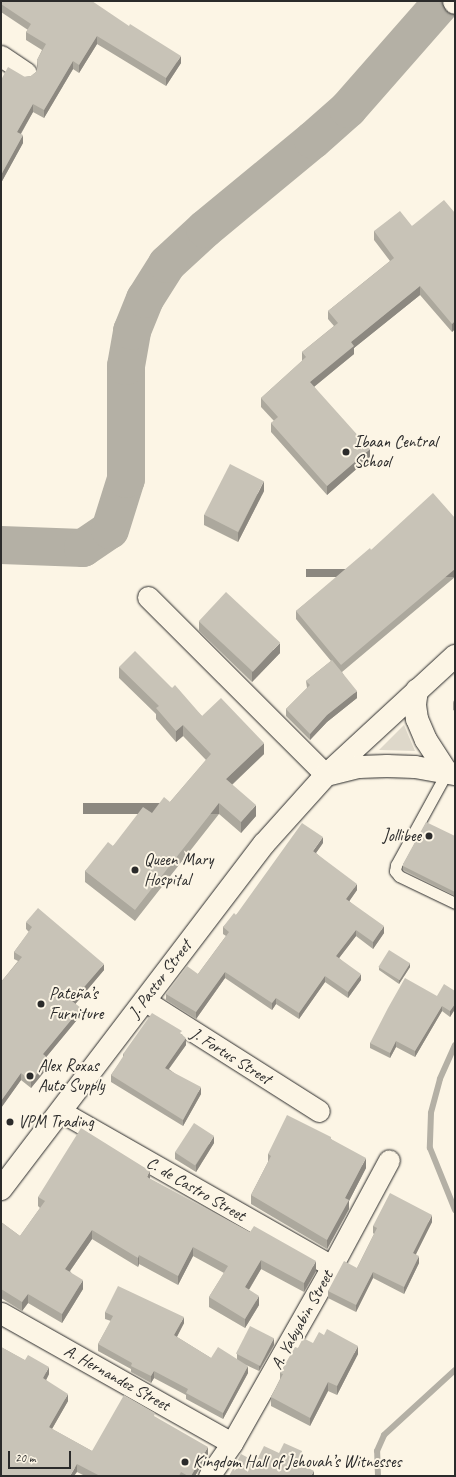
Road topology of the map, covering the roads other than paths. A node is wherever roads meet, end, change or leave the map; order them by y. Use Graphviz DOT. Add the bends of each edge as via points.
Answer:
graph roads {
  1 [pos="1,56"];
  2 [pos="26,73"];
  3 [pos="148,597"];
  4 [pos="455,656"];
  5 [pos="418,690"];
  6 [pos="451,773"];
  7 [pos="326,775"];
  8 [pos="455,903"];
  9 [pos="144,1000"];
  10 [pos="319,1111"];
  11 [pos="60,1112"];
  12 [pos="389,1160"];
  13 [pos="1,1190"];
  14 [pos="332,1266"];
  15 [pos="1,1313"];
  16 [pos="232,1443"];
  17 [pos="209,1476"];
  1 -- 2 [label="street"];
  3 -- 7 [label="street"];
  4 -- 5 [label="main road, J. Pastor Street"];
  5 -- 6 [label="main road" via="415,705 417,719 426,740"];
  5 -- 7 [label="main road, J. Pastor Street"];
  6 -- 7 [label="main road" via="415,767 387,766 359,767"];
  6 -- 8 [label="lane" via="396,865 395,871 399,876"];
  7 -- 9 [label="main road, J. Pastor Street" via="264,844"];
  9 -- 10 [label="street, J. Fortus Street"];
  9 -- 11 [label="main road, J. Pastor Street"];
  11 -- 13 [label="main road, J. Pastor Street"];
  11 -- 14 [label="street, C. de Castro Street"];
  12 -- 14 [label="street, A. Yabyabin Street"];
  14 -- 16 [label="street, A. Yabyabin Street"];
  15 -- 16 [label="street, A. Hernandez Street"];
  16 -- 17 [label="street, A. Yabyabin Street"];
}
